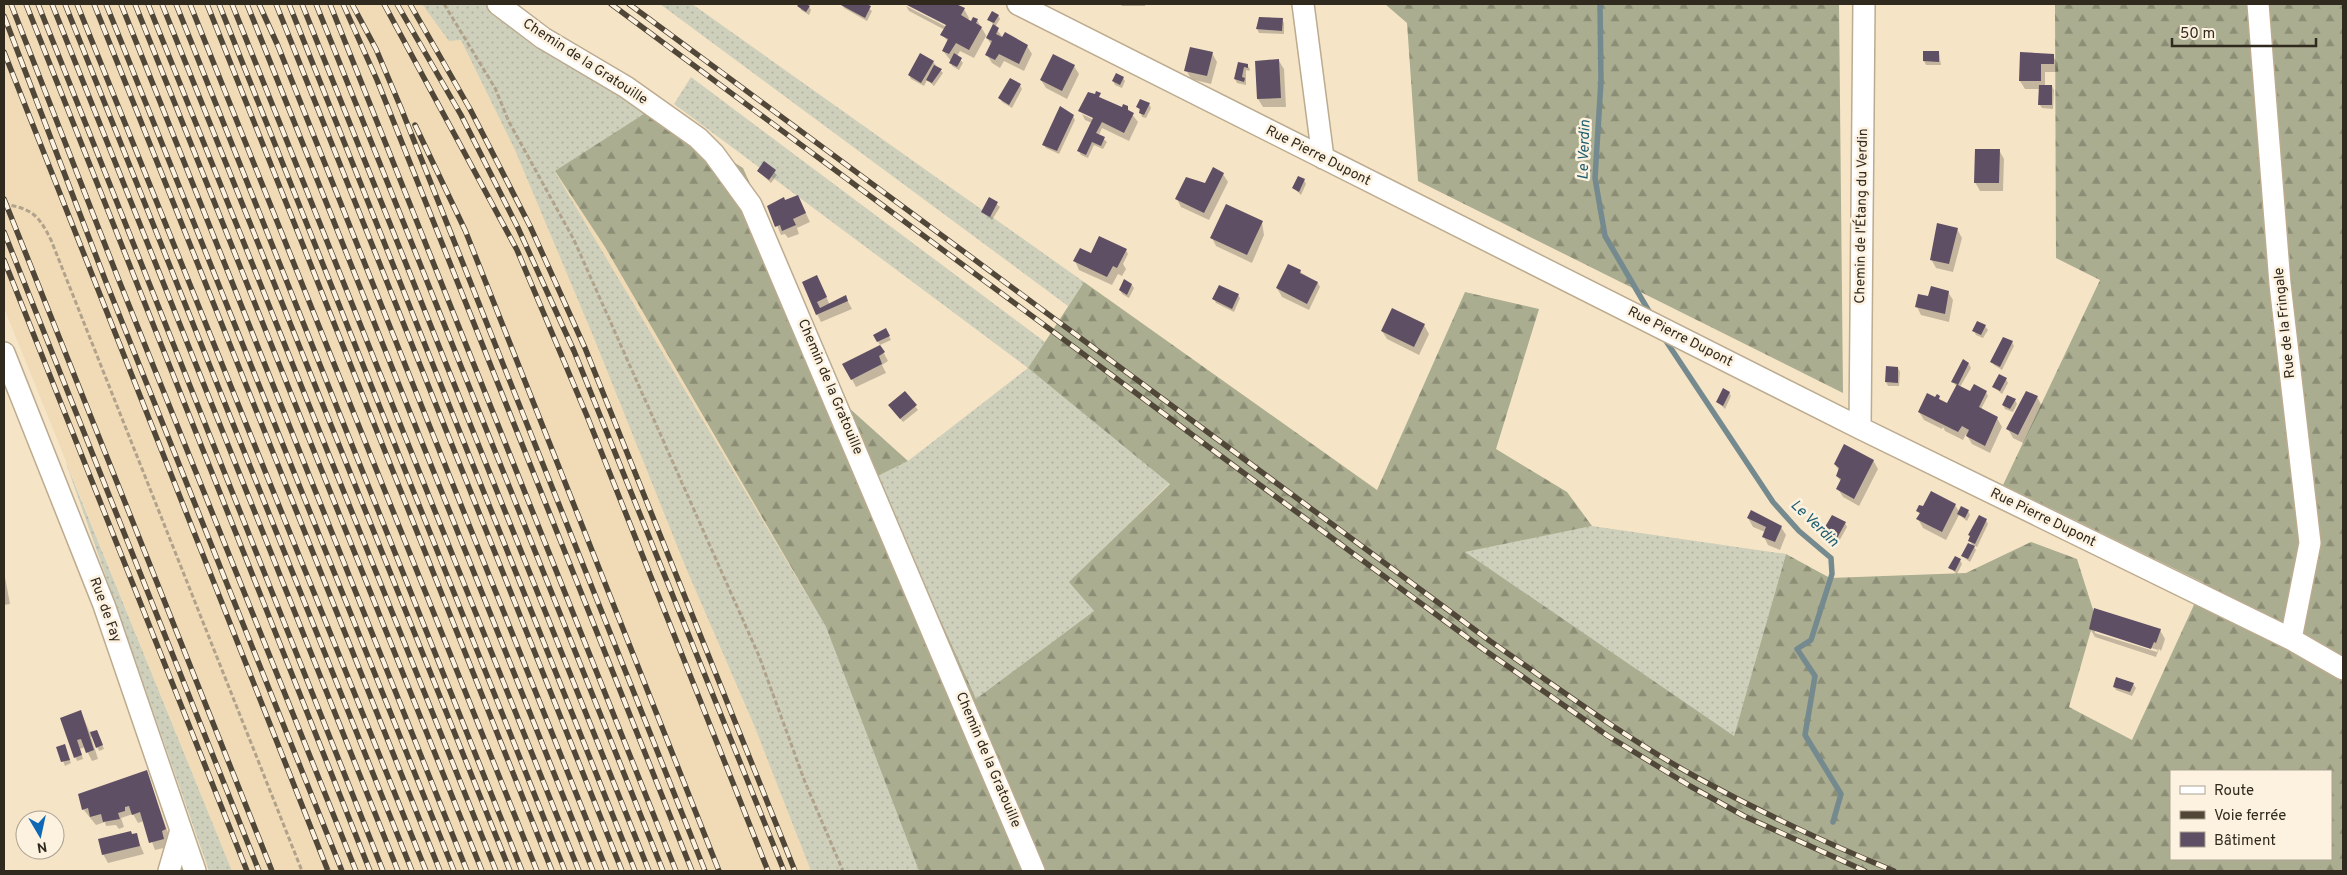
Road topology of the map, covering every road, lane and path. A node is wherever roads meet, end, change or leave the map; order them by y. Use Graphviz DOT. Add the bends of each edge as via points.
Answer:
graph roads {
  1 [pos="444,4"];
  2 [pos="498,4"];
  3 [pos="1019,4"];
  4 [pos="1303,4"];
  5 [pos="1864,4"];
  6 [pos="2258,4"];
  7 [pos="1323,158"];
  8 [pos="4,204"];
  9 [pos="4,353"];
  10 [pos="1860,428"];
  11 [pos="2291,639"];
  12 [pos="2343,669"];
  13 [pos="181,830"];
  14 [pos="169,871"];
  15 [pos="195,871"];
  16 [pos="302,871"];
  17 [pos="844,871"];
  18 [pos="1034,871"];
  1 -- 17 [label="path" via="495,88 509,122 574,240 759,656 806,782"];
  2 -- 18 [label="street, Chemin de la Gratouille" via="543,38 626,87 698,138 714,154 751,205"];
  3 -- 7 [label="street, Rue Pierre Dupont"];
  4 -- 7 [label="street"];
  5 -- 10 [label="street, Chemin de l'Étang du Verdin"];
  6 -- 11 [label="street, Rue de la Fringale" via="2280,284 2310,543"];
  7 -- 10 [label="street, Rue Pierre Dupont"];
  8 -- 16 [label="path" via="30,211 43,224 51,240"];
  9 -- 13 [label="street, Rue de Fay" via="91,571"];
  10 -- 11 [label="street, Rue Pierre Dupont"];
  11 -- 12 [label="street, Rue Pierre Dupont"];
  13 -- 14 [label="street"];
  13 -- 15 [label="street, Rue de Fay"];
}
